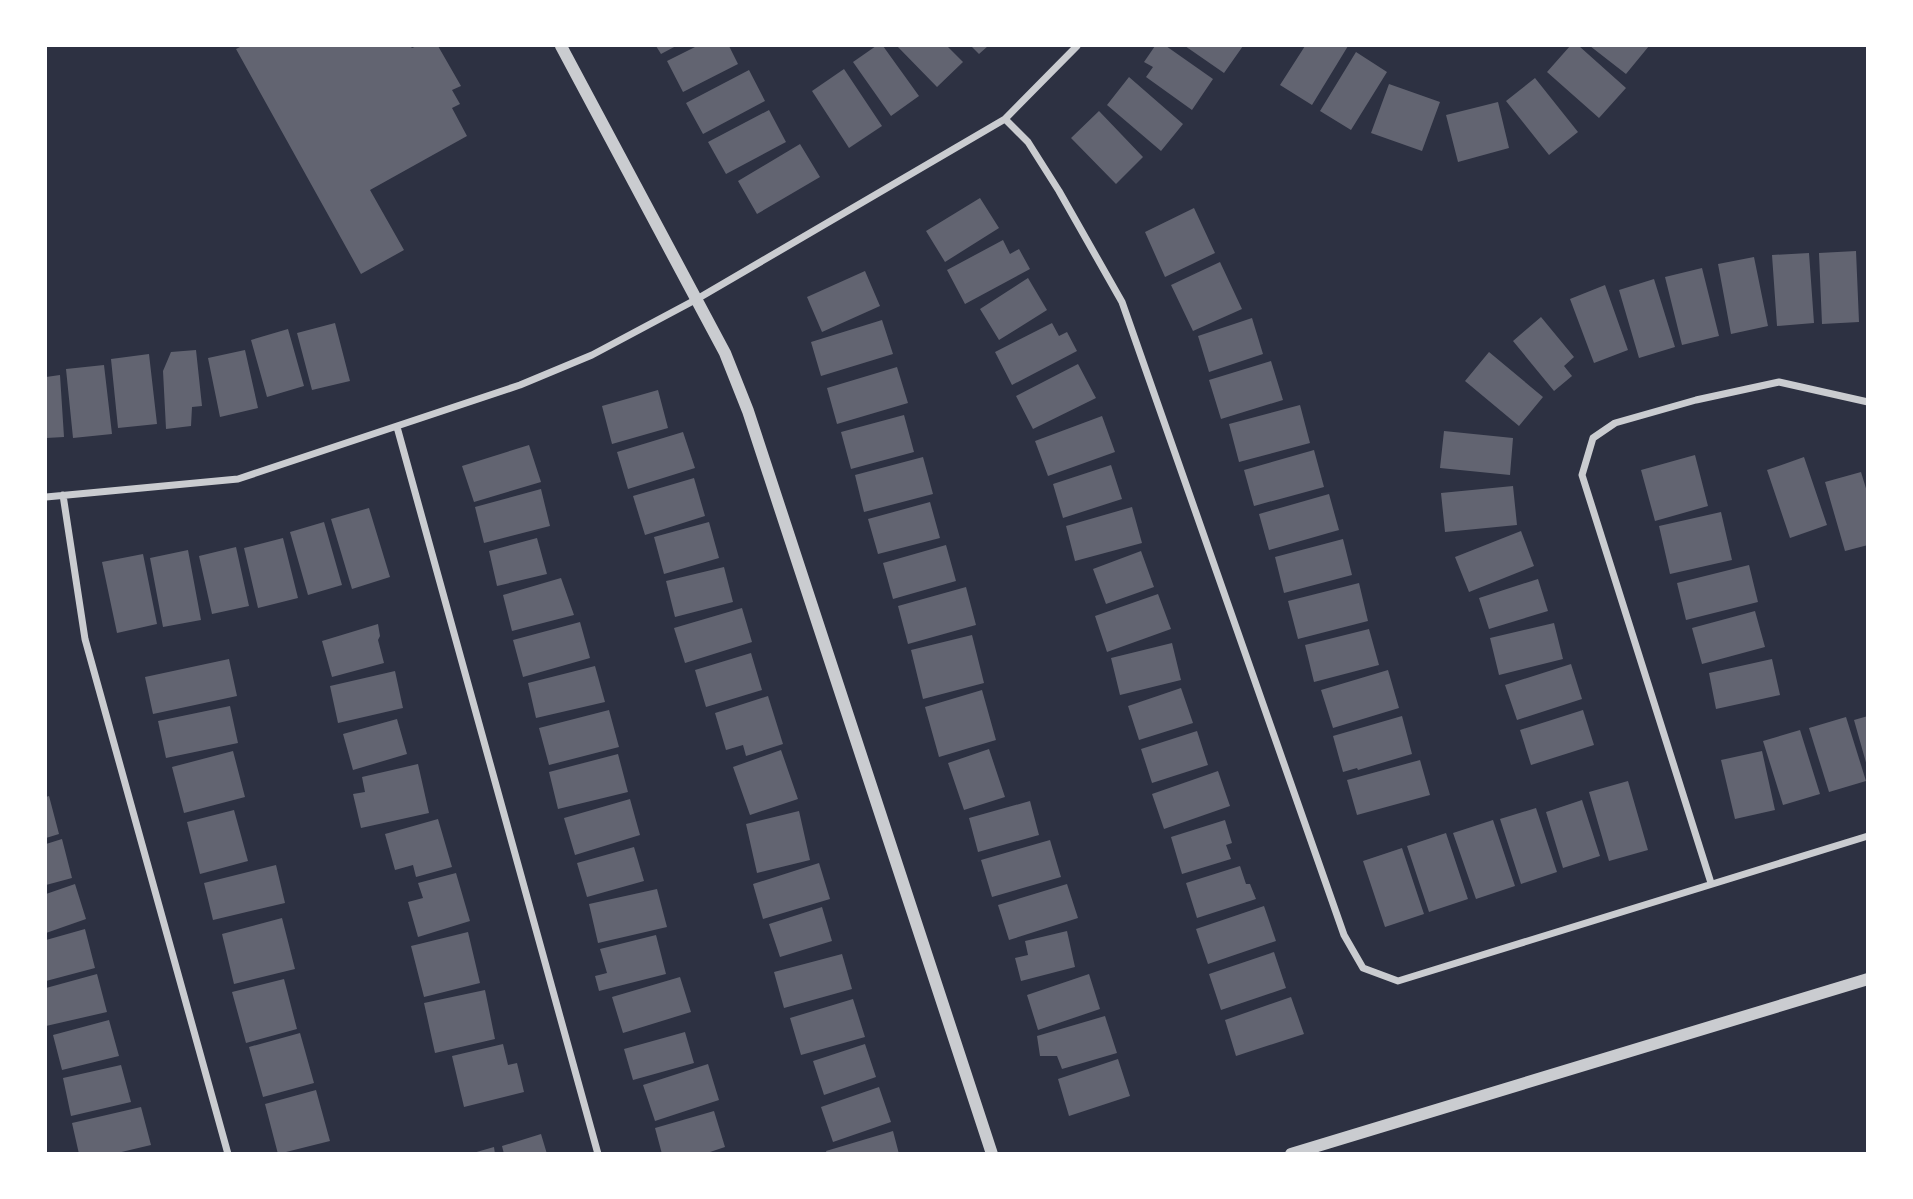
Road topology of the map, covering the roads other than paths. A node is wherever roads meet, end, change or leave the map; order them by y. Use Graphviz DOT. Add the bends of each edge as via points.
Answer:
graph roads {
  1 [pos="561,46"];
  2 [pos="1077,46"];
  3 [pos="1005,118"];
  4 [pos="697,299"];
  5 [pos="1867,402"];
  6 [pos="397,427"];
  7 [pos="63,495"];
  8 [pos="46,497"];
  9 [pos="1867,836"];
  10 [pos="1711,883"];
  11 [pos="1867,979"];
  12 [pos="228,1153"];
  13 [pos="598,1153"];
  14 [pos="992,1153"];
  15 [pos="1291,1153"];
  1 -- 4 [label="street"];
  2 -- 3 [label="street"];
  3 -- 4 [label="street"];
  3 -- 10 [label="street" via="1028,142 1122,302 1344,934 1363,968 1398,981"];
  4 -- 6 [label="street" via="592,355"];
  4 -- 14 [label="street" via="748,411"];
  5 -- 10 [label="street" via="1779,382 1696,400 1615,423 1594,438 1582,475"];
  6 -- 7 [label="street" via="238,479"];
  6 -- 13 [label="street"];
  7 -- 8 [label="street"];
  7 -- 12 [label="street" via="85,639"];
  9 -- 10 [label="street"];
  11 -- 15 [label="street"];
}
